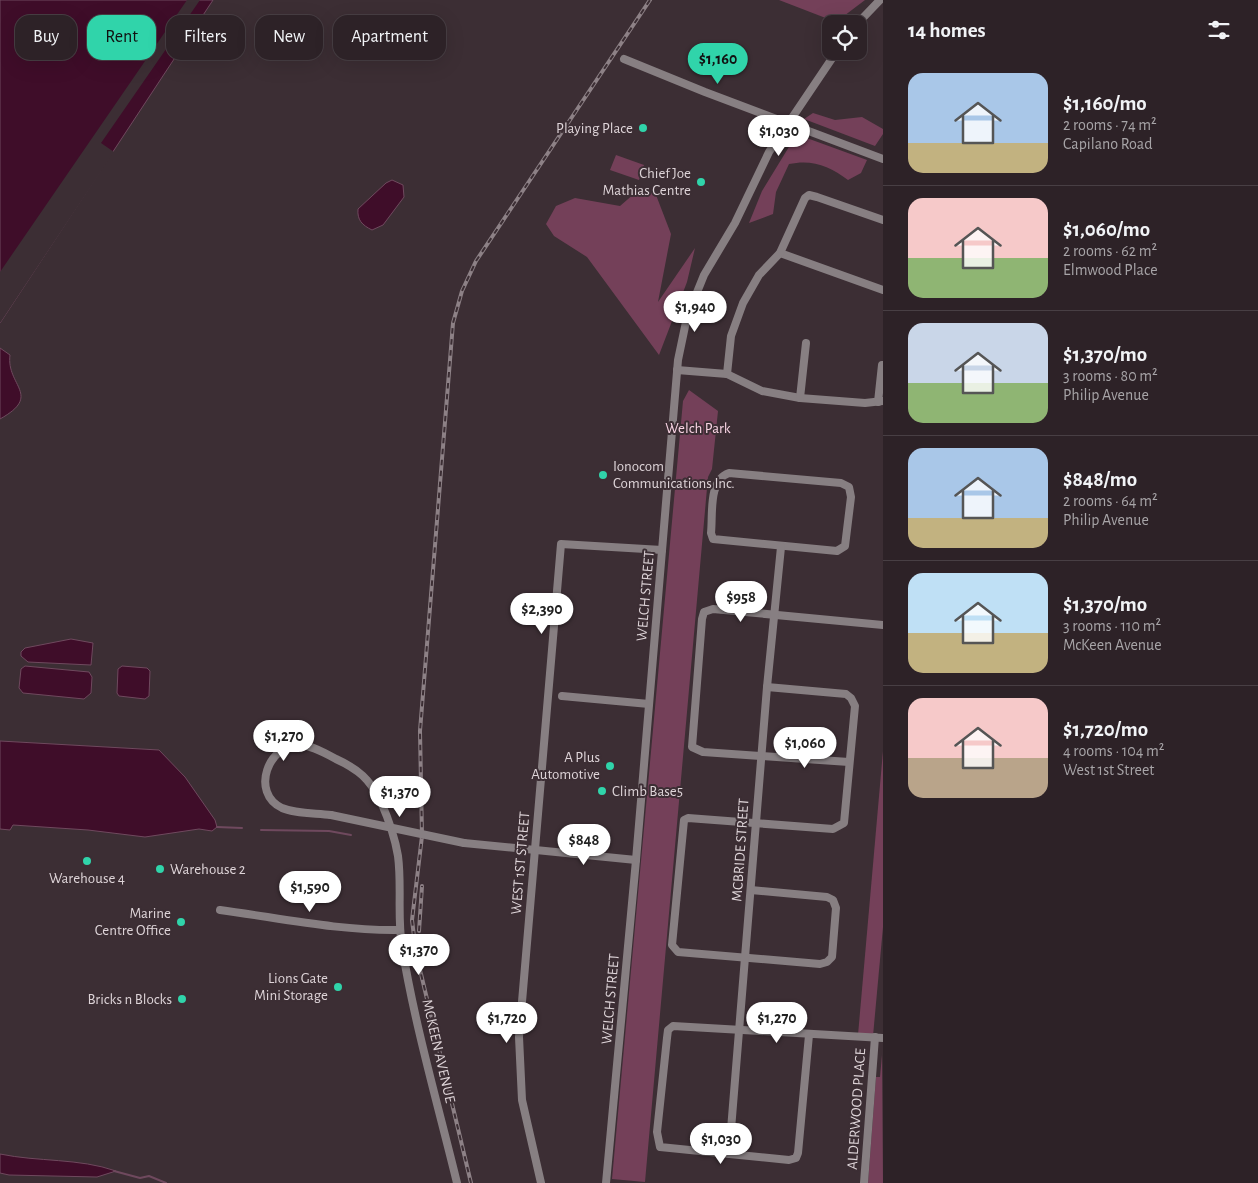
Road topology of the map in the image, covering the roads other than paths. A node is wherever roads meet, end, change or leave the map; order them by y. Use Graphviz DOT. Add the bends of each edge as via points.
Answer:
graph roads {
  1 [pos="880,0"];
  2 [pos="866,15"];
  3 [pos="624,59"];
  4 [pos="831,60"];
  5 [pos="787,124"];
  6 [pos="883,159"];
  7 [pos="883,220"];
  8 [pos="780,253"];
  9 [pos="883,290"];
  10 [pos="806,343"];
  11 [pos="882,365"];
  12 [pos="677,370"];
  13 [pos="727,374"];
  14 [pos="800,398"];
  15 [pos="881,402"];
  16 [pos="781,547"];
  17 [pos="662,550"];
  18 [pos="775,615"];
  19 [pos="883,625"];
  20 [pos="767,686"];
  21 [pos="562,696"];
  22 [pos="649,704"];
  23 [pos="762,754"];
  24 [pos="850,762"];
  25 [pos="755,822"];
  26 [pos="534,850"];
  27 [pos="636,860"];
  28 [pos="751,890"];
  29 [pos="220,910"];
  30 [pos="400,930"];
  31 [pos="745,957"];
  32 [pos="739,1030"];
  33 [pos="809,1035"];
  34 [pos="879,1038"];
  35 [pos="729,1154"];
  36 [pos="456,1183"];
  37 [pos="541,1183"];
  38 [pos="606,1183"];
  39 [pos="864,1183"];
  1 -- 2 [label="street"];
  3 -- 5 [label="street"];
  4 -- 5 [label="street, WELCH STREET"];
  5 -- 6 [label="street"];
  5 -- 12 [label="street, WELCH STREET" via="696,292 687,317"];
  7 -- 8 [label="street" via="809,195"];
  8 -- 9 [label="street"];
  8 -- 13 [label="street" via="759,275 743,303 731,336"];
  10 -- 14 [label="street"];
  11 -- 15 [label="street"];
  12 -- 13 [label="street"];
  12 -- 17 [label="street, WELCH STREET"];
  13 -- 14 [label="street" via="762,391"];
  14 -- 15 [label="street"];
  16 -- 16 [label="street" via="842,550 847,533 849,487 738,474 721,476 715,485 713,539"];
  16 -- 18 [label="street, MCBRIDE STREET"];
  17 -- 22 [label="street, WELCH STREET"];
  17 -- 26 [label="street, WEST 1ST STREET" via="561,544"];
  18 -- 19 [label="street"];
  18 -- 20 [label="street, MCBRIDE STREET"];
  18 -- 23 [label="street" via="712,609 704,612 702,618 692,748 703,752"];
  20 -- 23 [label="street, MCBRIDE STREET"];
  20 -- 24 [label="street" via="846,694 852,698 855,706"];
  21 -- 22 [label="street"];
  22 -- 27 [label="street, WELCH STREET"];
  23 -- 24 [label="street"];
  23 -- 25 [label="street, MCBRIDE STREET"];
  24 -- 25 [label="street" via="846,818 838,828"];
  25 -- 28 [label="street, MCBRIDE STREET"];
  25 -- 31 [label="street" via="695,817 684,820 672,945 678,952"];
  26 -- 27 [label="street"];
  26 -- 30 [label="street, MCKEEN AVENUE, bridge" via="464,843 331,815 289,810 270,798 266,791 266,772 274,755 291,746 309,746 353,767 368,781 383,808 396,847"];
  26 -- 37 [label="street, WEST 1ST STREET" via="518,1053 523,1106"];
  27 -- 38 [label="street, WELCH STREET"];
  28 -- 31 [label="street, MCBRIDE STREET"];
  28 -- 31 [label="street" via="833,900 836,908 835,933 832,958 820,964"];
  29 -- 30 [label="street" via="333,927"];
  30 -- 36 [label="street, MCKEEN AVENUE" via="408,978"];
  31 -- 32 [label="street, MCBRIDE STREET"];
  32 -- 33 [label="street"];
  32 -- 35 [label="street, MCBRIDE STREET"];
  32 -- 35 [label="street" via="672,1026 668,1030 658,1144 664,1150"];
  33 -- 34 [label="street"];
  33 -- 35 [label="street" via="796,1158"];
  34 -- 39 [label="street, ALDERWOOD PLACE"];
}
